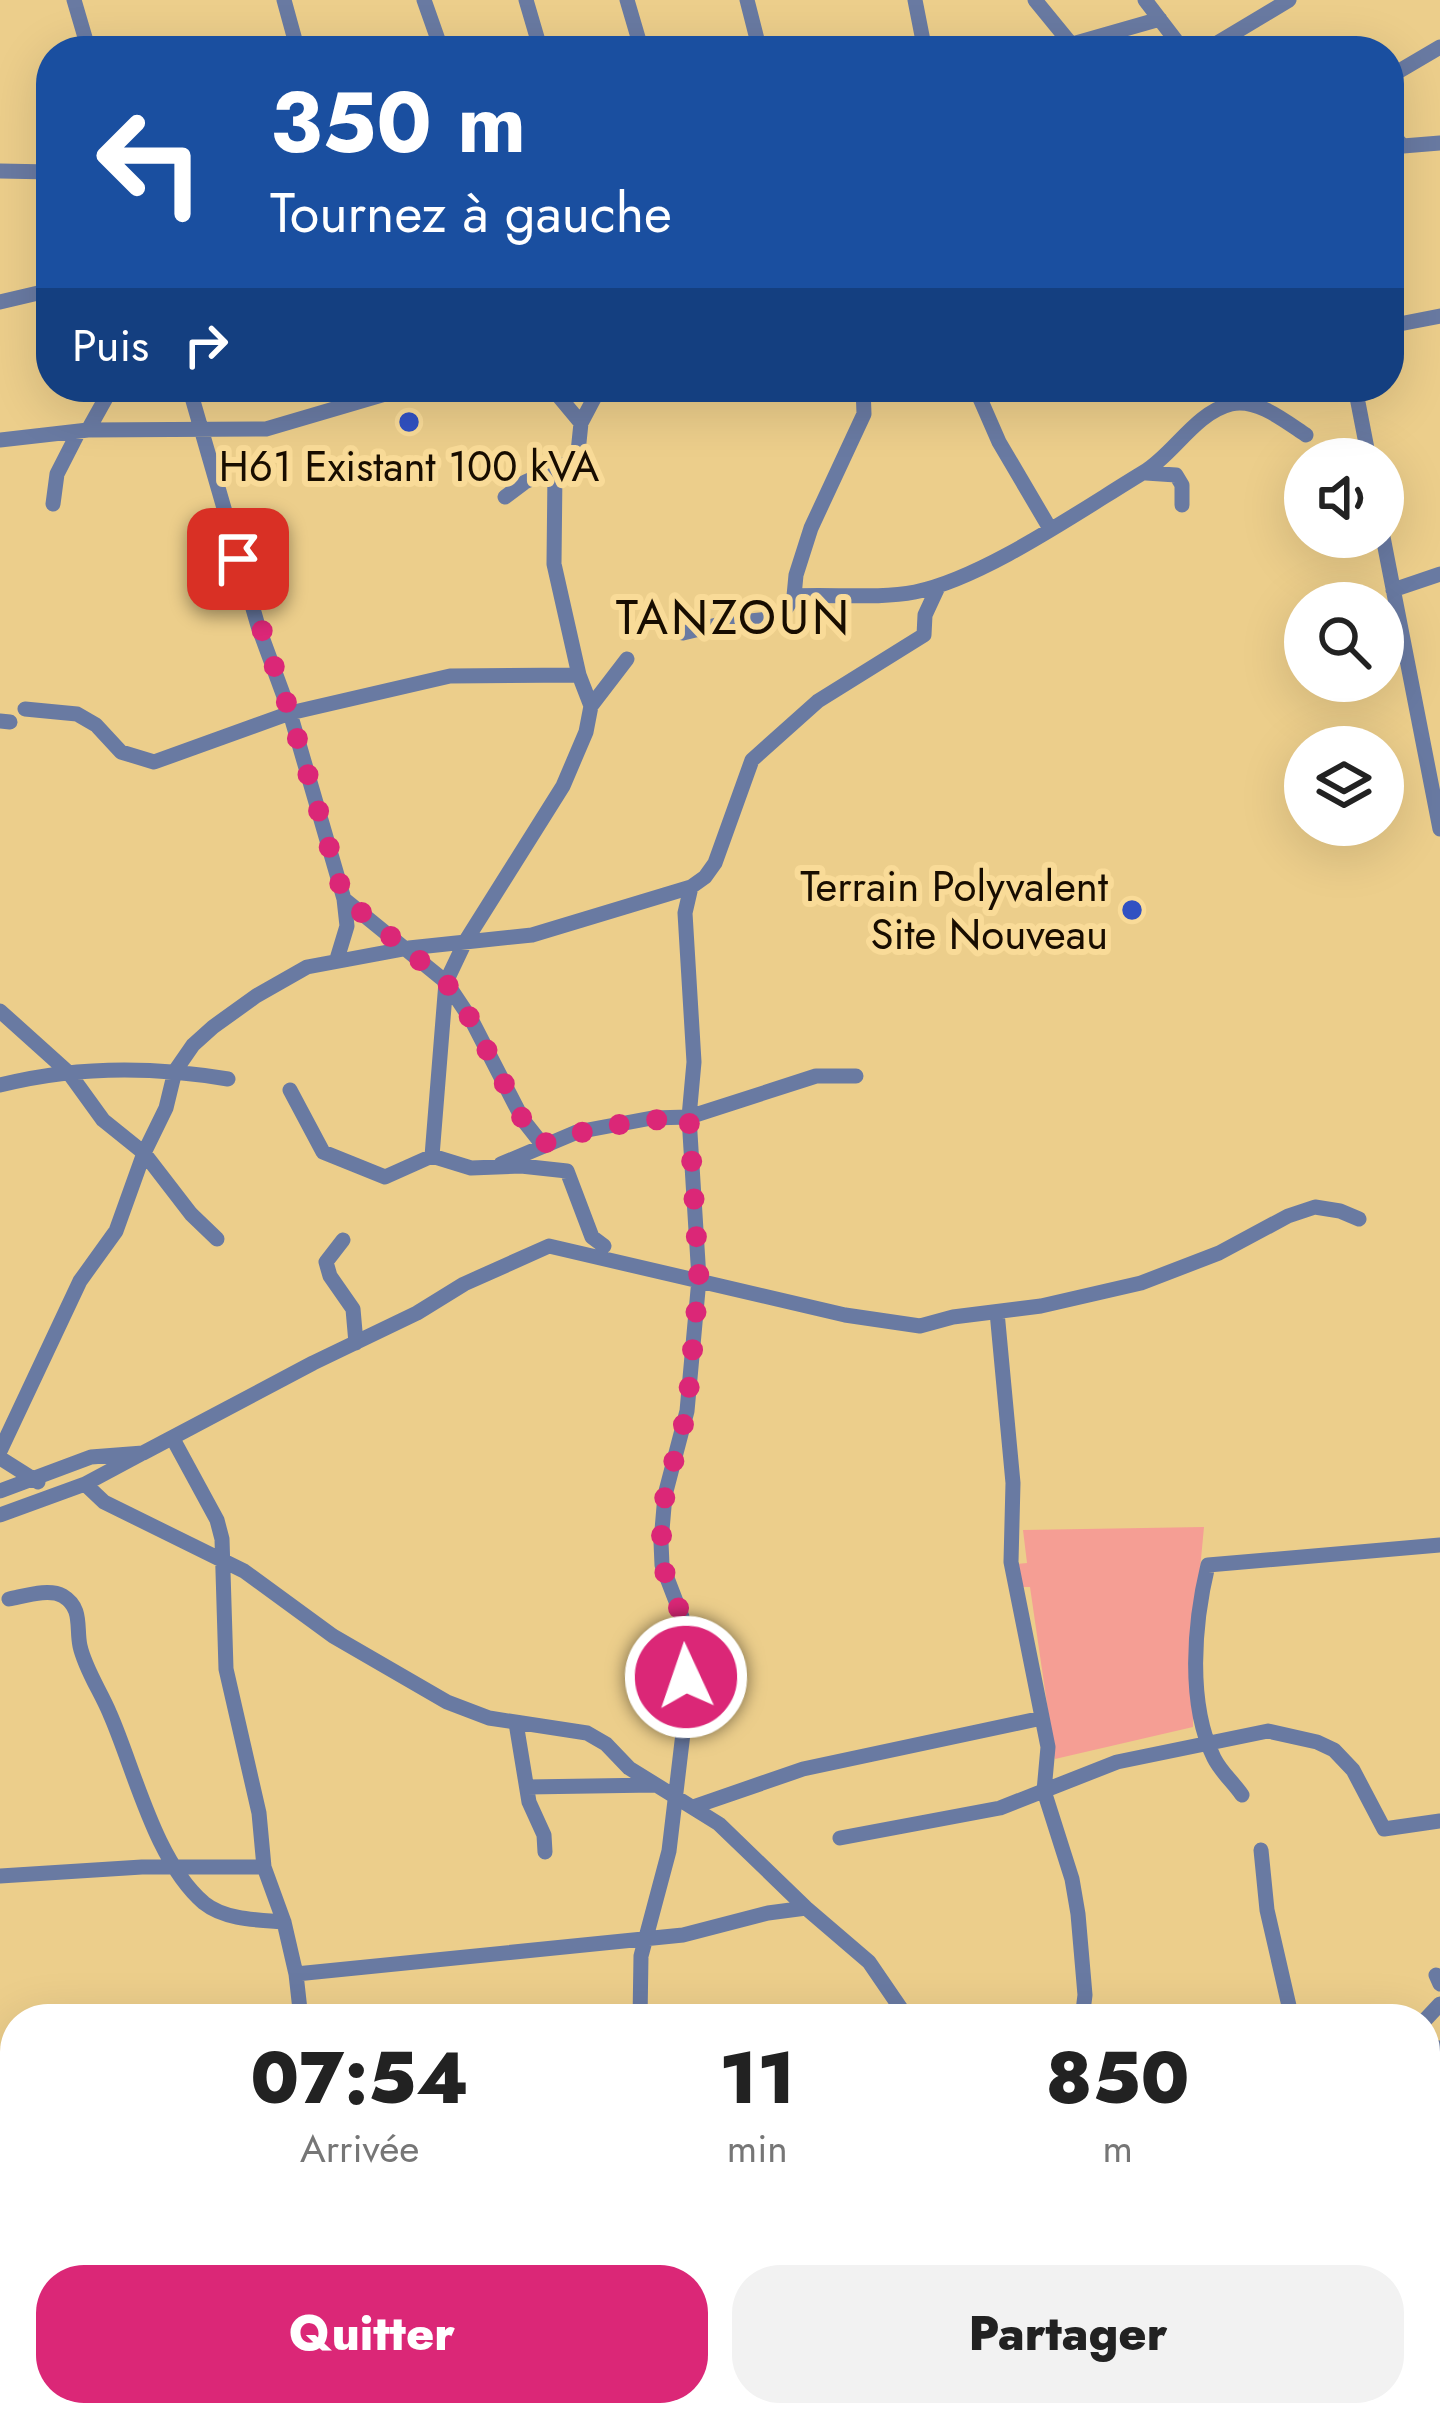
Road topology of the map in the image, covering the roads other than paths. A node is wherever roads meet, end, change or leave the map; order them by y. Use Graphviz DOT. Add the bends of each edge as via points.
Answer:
graph roads {
  1 [pos="74,0"];
  2 [pos="284,0"];
  3 [pos="424,0"];
  4 [pos="526,0"];
  5 [pos="627,0"];
  6 [pos="747,0"];
  7 [pos="915,0"];
  8 [pos="1035,0"];
  9 [pos="1145,0"];
  10 [pos="1289,0"];
  11 [pos="1160,19"];
  12 [pos="85,36"];
  13 [pos="294,36"];
  14 [pos="437,36"];
  15 [pos="537,36"];
  16 [pos="638,36"];
  17 [pos="756,36"];
  18 [pos="922,36"];
  19 [pos="1064,36"];
  20 [pos="1099,36"];
  21 [pos="1173,36"];
  22 [pos="1229,36"];
  23 [pos="1440,47"];
  24 [pos="1404,68"];
  25 [pos="1440,143"];
  26 [pos="1404,146"];
  27 [pos="0,171"];
  28 [pos="36,172"];
  29 [pos="36,294"];
  30 [pos="0,302"];
  31 [pos="1440,316"];
  32 [pos="1404,323"];
  33 [pos="102,402"];
  34 [pos="193,402"];
  35 [pos="201,402"];
  36 [pos="358,402"];
  37 [pos="563,402"];
  38 [pos="592,402"];
  39 [pos="864,402"];
  40 [pos="982,402"];
  41 [pos="1358,402"];
  42 [pos="197,421"];
  43 [pos="581,424"];
  44 [pos="84,430"];
  45 [pos="2,435"];
  46 [pos="1306,435"];
  47 [pos="1365,438"];
  48 [pos="555,471"];
  49 [pos="1143,473"];
  50 [pos="505,497"];
  51 [pos="53,504"];
  52 [pos="1182,505"];
  53 [pos="1049,527"];
  54 [pos="1440,574"];
  55 [pos="938,586"];
  56 [pos="1404,586"];
  57 [pos="794,596"];
  58 [pos="682,633"];
  59 [pos="1404,642"];
  60 [pos="627,659"];
  61 [pos="579,675"];
  62 [pos="592,706"];
  63 [pos="25,709"];
  64 [pos="1440,709"];
  65 [pos="290,713"];
  66 [pos="1419,714"];
  67 [pos="1440,829"];
  68 [pos="691,887"];
  69 [pos="344,898"];
  70 [pos="465,942"];
  71 [pos="409,948"];
  72 [pos="337,959"];
  73 [pos="446,982"];
  74 [pos="0,1011"];
  75 [pos="175,1071"];
  76 [pos="69,1073"];
  77 [pos="856,1076"];
  78 [pos="228,1079"];
  79 [pos="0,1084"];
  80 [pos="290,1090"];
  81 [pos="689,1118"];
  82 [pos="542,1144"];
  83 [pos="144,1153"];
  84 [pos="432,1156"];
  85 [pos="493,1168"];
  86 [pos="1359,1219"];
  87 [pos="217,1239"];
  88 [pos="343,1240"];
  89 [pos="604,1246"];
  90 [pos="699,1279"];
  91 [pos="997,1312"];
  92 [pos="356,1343"];
  93 [pos="173,1439"];
  94 [pos="143,1453"];
  95 [pos="0,1454"];
  96 [pos="34,1479"];
  97 [pos="85,1484"];
  98 [pos="0,1491"];
  99 [pos="60,1494"];
  100 [pos="0,1515"];
  101 [pos="1440,1545"];
  102 [pos="224,1563"];
  103 [pos="9,1599"];
  104 [pos="1042,1718"];
  105 [pos="516,1723"];
  106 [pos="1208,1743"];
  107 [pos="655,1784"];
  108 [pos="527,1786"];
  109 [pos="1045,1791"];
  110 [pos="676,1795"];
  111 [pos="1242,1795"];
  112 [pos="693,1807"];
  113 [pos="1440,1821"];
  114 [pos="840,1838"];
  115 [pos="1262,1850"];
  116 [pos="545,1852"];
  117 [pos="265,1867"];
  118 [pos="177,1868"];
  119 [pos="0,1876"];
  120 [pos="806,1908"];
  121 [pos="284,1922"];
  122 [pos="645,1939"];
  123 [pos="296,1974"];
  124 [pos="299,2004"];
  125 [pos="639,2004"];
  126 [pos="898,2004"];
  127 [pos="1084,2004"];
  128 [pos="1289,2004"];
  1 -- 12 [label="street"];
  2 -- 13 [label="street"];
  3 -- 14 [label="street"];
  4 -- 15 [label="street"];
  5 -- 16 [label="street"];
  6 -- 17 [label="street"];
  7 -- 18 [label="street"];
  8 -- 19 [label="street"];
  9 -- 11 [label="street"];
  10 -- 22 [label="street"];
  11 -- 20 [label="street"];
  11 -- 21 [label="street"];
  23 -- 24 [label="street"];
  25 -- 26 [label="street"];
  27 -- 28 [label="street"];
  29 -- 30 [label="street"];
  31 -- 32 [label="street"];
  33 -- 44 [label="street"];
  34 -- 42 [label="street"];
  35 -- 42 [label="street"];
  36 -- 42 [label="street" via="266,429"];
  37 -- 43 [label="street"];
  38 -- 43 [label="street"];
  39 -- 57 [label="street" via="811,528"];
  40 -- 53 [label="street"];
  41 -- 47 [label="street"];
  42 -- 44 [label="street"];
  42 -- 65 [label="street"];
  43 -- 48 [label="street" via="578,452"];
  44 -- 45 [label="street"];
  44 -- 51 [label="street" via="57,474"];
  46 -- 49 [label="street" via="1279,416 1235,403 1208,416"];
  48 -- 50 [label="street"];
  48 -- 61 [label="street" via="554,564"];
  49 -- 52 [label="street" via="1176,476"];
  49 -- 53 [label="street"];
  53 -- 55 [label="street"];
  54 -- 56 [label="street"];
  55 -- 57 [label="street" via="884,596"];
  55 -- 68 [label="street" via="924,635 829,693 752,760 716,863"];
  57 -- 58 [label="street" via="780,618"];
  59 -- 66 [label="street"];
  60 -- 62 [label="street"];
  61 -- 62 [label="street"];
  61 -- 65 [label="street" via="450,676"];
  62 -- 70 [label="street" via="563,786"];
  63 -- 65 [label="street" via="77,714 121,752 154,762"];
  64 -- 66 [label="street"];
  65 -- 69 [label="street"];
  66 -- 67 [label="street"];
  68 -- 70 [label="street" via="548,931"];
  68 -- 81 [label="street"];
  69 -- 71 [label="street"];
  69 -- 72 [label="street" via="347,926"];
  70 -- 71 [label="street"];
  70 -- 73 [label="street"];
  71 -- 72 [label="street"];
  71 -- 73 [label="street"];
  72 -- 75 [label="street" via="256,995 193,1045"];
  73 -- 82 [label="street"];
  73 -- 84 [label="street"];
  74 -- 76 [label="street"];
  75 -- 76 [label="street"];
  75 -- 78 [label="street"];
  75 -- 83 [label="street"];
  76 -- 79 [label="street"];
  76 -- 83 [label="street" via="103,1120"];
  77 -- 81 [label="street" via="816,1076"];
  80 -- 84 [label="street" via="331,1158 385,1177"];
  81 -- 82 [label="street" via="619,1124"];
  81 -- 90 [label="street"];
  82 -- 85 [label="street"];
  83 -- 87 [label="street"];
  83 -- 95 [label="street" via="116,1231 80,1281"];
  84 -- 85 [label="street"];
  85 -- 89 [label="street" via="567,1171 592,1237"];
  86 -- 91 [label="street" via="1315,1208 1141,1283"];
  88 -- 92 [label="street" via="326,1262 353,1310"];
  90 -- 91 [label="street" via="920,1326"];
  90 -- 92 [label="street" via="549,1246"];
  90 -- 110 [label="street" via="687,1411 661,1542 682,1617 686,1708"];
  91 -- 104 [label="street" via="1013,1483 1011,1562"];
  92 -- 93 [label="street"];
  93 -- 94 [label="street"];
  93 -- 102 [label="street" via="217,1520"];
  94 -- 96 [label="street" via="104,1454"];
  94 -- 97 [label="street"];
  95 -- 96 [label="street"];
  96 -- 98 [label="street"];
  96 -- 99 [label="street"];
  97 -- 99 [label="street"];
  97 -- 102 [label="street" via="97,1498"];
  99 -- 100 [label="street"];
  101 -- 106 [label="street" via="1208,1565 1198,1657"];
  102 -- 105 [label="street" via="447,1702"];
  102 -- 117 [label="street" via="226,1669"];
  103 -- 118 [label="street" via="48,1593 71,1603 81,1650"];
  104 -- 109 [label="street"];
  104 -- 112 [label="street" via="802,1769"];
  105 -- 107 [label="street" via="587,1733"];
  105 -- 108 [label="street"];
  106 -- 109 [label="street" via="1117,1762"];
  106 -- 111 [label="street"];
  106 -- 113 [label="street" via="1268,1731 1317,1742 1353,1770 1384,1829"];
  107 -- 108 [label="street"];
  107 -- 110 [label="street"];
  108 -- 116 [label="street"];
  109 -- 114 [label="street" via="1000,1808"];
  109 -- 127 [label="street" via="1072,1879"];
  110 -- 112 [label="street"];
  110 -- 122 [label="street"];
  112 -- 120 [label="street"];
  115 -- 128 [label="street"];
  117 -- 118 [label="street"];
  117 -- 121 [label="street"];
  118 -- 119 [label="street"];
  118 -- 121 [label="street" via="205,1903 226,1914"];
  120 -- 122 [label="street"];
  120 -- 126 [label="street" via="869,1962"];
  121 -- 123 [label="street"];
  122 -- 123 [label="street"];
  122 -- 125 [label="street"];
  123 -- 124 [label="street"];
}
